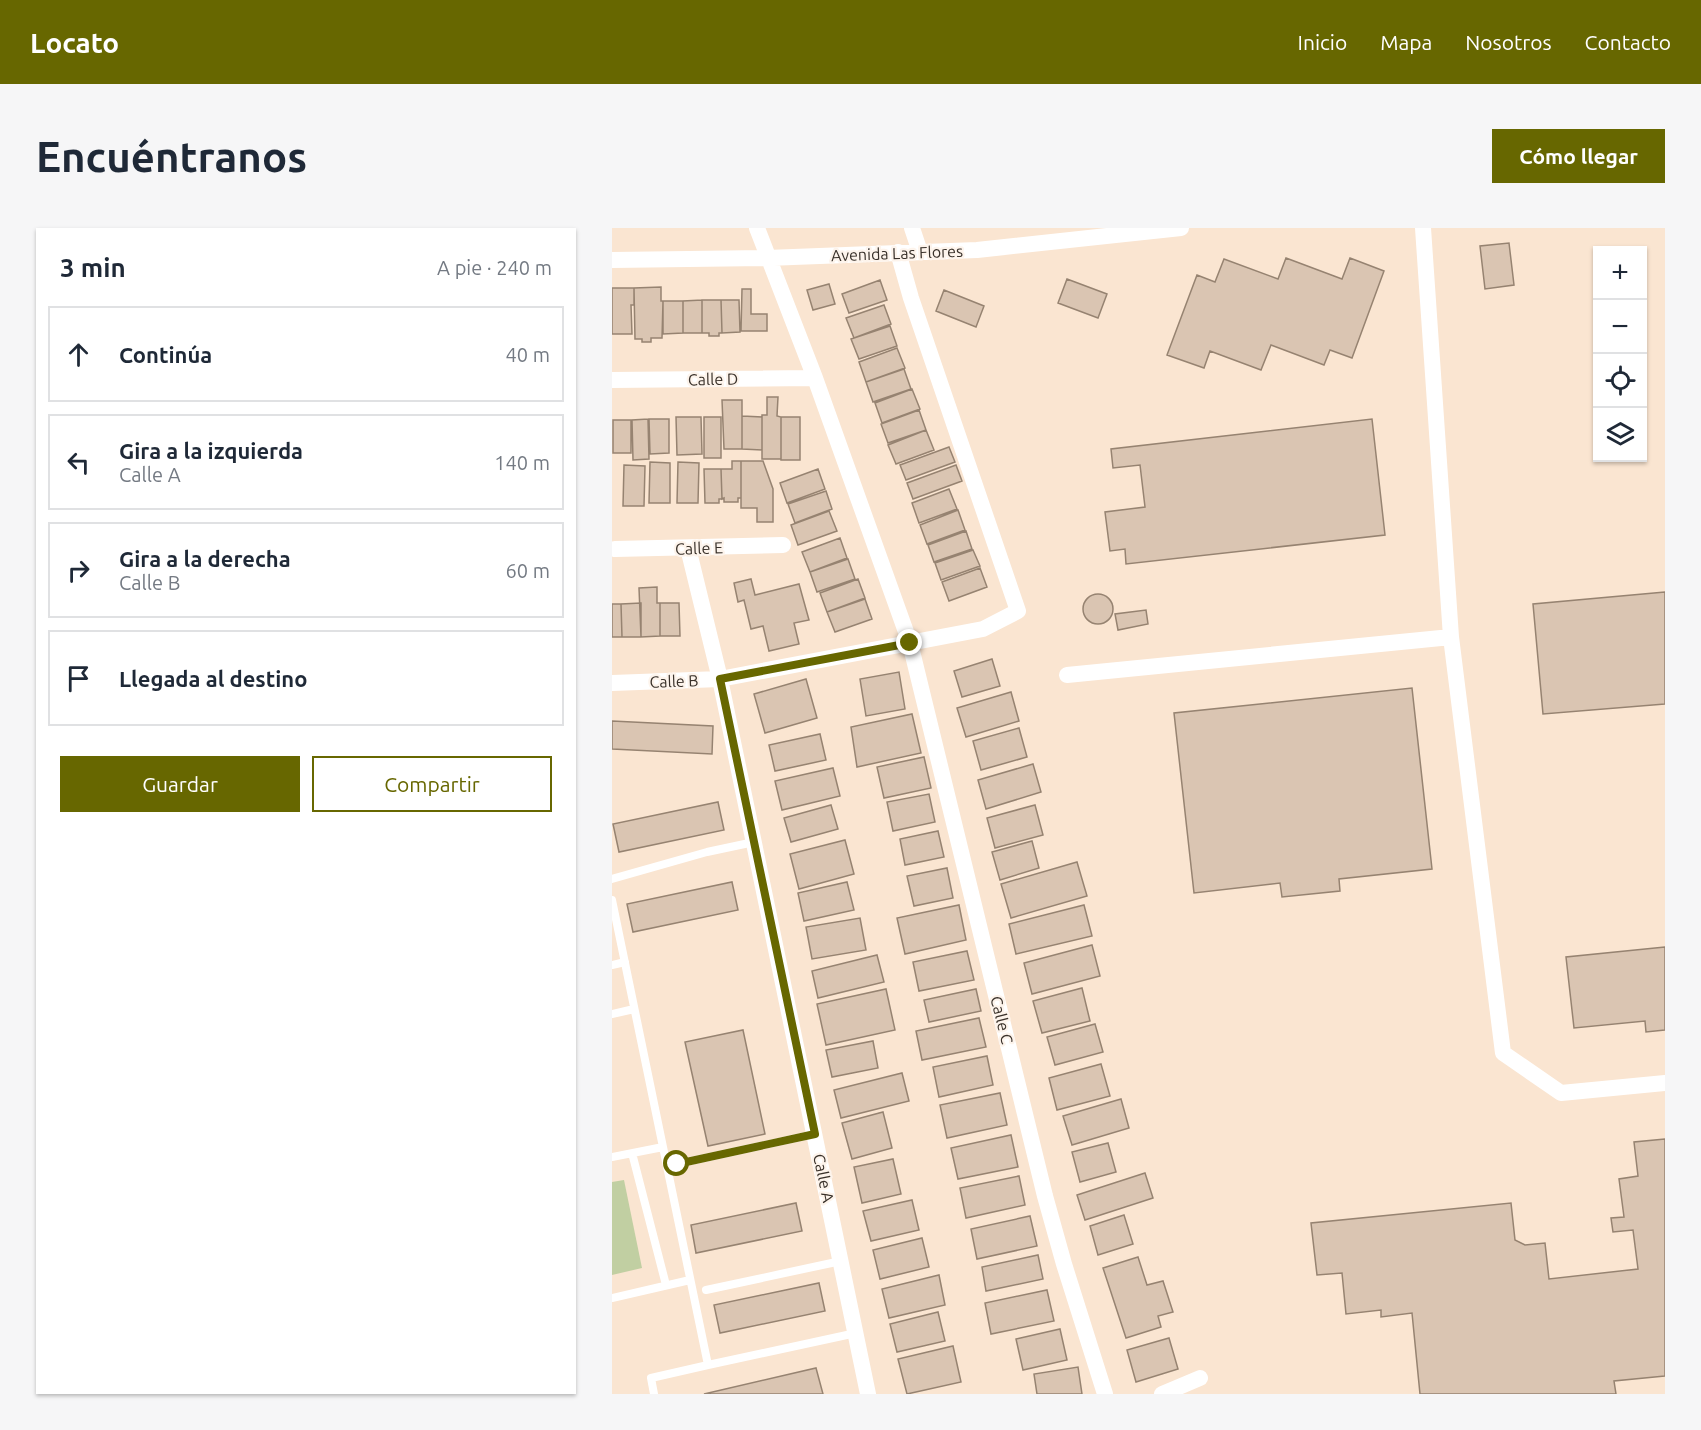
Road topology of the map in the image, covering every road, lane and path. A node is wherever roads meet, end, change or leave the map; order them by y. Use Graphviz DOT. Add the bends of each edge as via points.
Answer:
graph roads {
  1 [pos="757,228"];
  2 [pos="912,228"];
  3 [pos="1181,228"];
  4 [pos="1423,228"];
  5 [pos="898,252"];
  6 [pos="920,252"];
  7 [pos="767,258"];
  8 [pos="612,260"];
  9 [pos="815,378"];
  10 [pos="612,380"];
  11 [pos="783,545"];
  12 [pos="688,548"];
  13 [pos="615,549"];
  14 [pos="1451,637"];
  15 [pos="910,643"];
  16 [pos="1067,675"];
  17 [pos="720,679"];
  18 [pos="612,683"];
  19 [pos="754,842"];
  20 [pos="612,879"];
  21 [pos="612,900"];
  22 [pos="625,962"];
  23 [pos="612,964"];
  24 [pos="634,1009"];
  25 [pos="612,1014"];
  26 [pos="1665,1083"];
  27 [pos="815,1134"];
  28 [pos="663,1147"];
  29 [pos="632,1153"];
  30 [pos="612,1157"];
  31 [pos="677,1164"];
  32 [pos="841,1261"];
  33 [pos="690,1280"];
  34 [pos="666,1285"];
  35 [pos="706,1290"];
  36 [pos="612,1298"];
  37 [pos="856,1333"];
  38 [pos="708,1365"];
  39 [pos="1200,1378"];
  40 [pos="654,1394"];
  41 [pos="868,1394"];
  42 [pos="1106,1394"];
  43 [pos="1162,1394"];
  1 -- 7 [label="street, Calle C"];
  2 -- 6 [label="street"];
  3 -- 6 [label="street, Avenida Las Flores" via="977,250"];
  4 -- 14 [label="street"];
  5 -- 6 [label="street, Avenida Las Flores"];
  5 -- 7 [label="street, Avenida Las Flores"];
  5 -- 15 [label="street, Calle B" via="1018,611 983,629"];
  7 -- 8 [label="street, Avenida Las Flores"];
  7 -- 9 [label="street, Calle C"];
  9 -- 10 [label="street, Calle D"];
  9 -- 15 [label="street, Calle C"];
  11 -- 12 [label="street, Calle E"];
  12 -- 13 [label="street, Calle E"];
  12 -- 17 [label="street, Calle A"];
  14 -- 16 [label="street"];
  14 -- 26 [label="street" via="1503,1053 1561,1093"];
  15 -- 17 [label="street, Calle B"];
  15 -- 42 [label="street, Calle C" via="1045,1196"];
  17 -- 18 [label="street, Calle B"];
  17 -- 19 [label="street, Calle A"];
  19 -- 20 [label="lane"];
  19 -- 27 [label="street, Calle A"];
  21 -- 22 [label="lane"];
  22 -- 23 [label="lane"];
  22 -- 24 [label="lane"];
  24 -- 25 [label="lane"];
  24 -- 28 [label="lane"];
  27 -- 31 [label="lane"];
  27 -- 32 [label="street, Calle A"];
  28 -- 29 [label="lane"];
  28 -- 33 [label="lane"];
  29 -- 30 [label="lane"];
  29 -- 34 [label="lane"];
  32 -- 35 [label="lane"];
  32 -- 37 [label="street, Calle A"];
  33 -- 34 [label="lane"];
  33 -- 38 [label="lane"];
  34 -- 36 [label="lane"];
  37 -- 38 [label="lane"];
  37 -- 41 [label="street, Calle A"];
  38 -- 40 [label="lane" via="651,1378"];
  39 -- 43 [label="street"];
}
